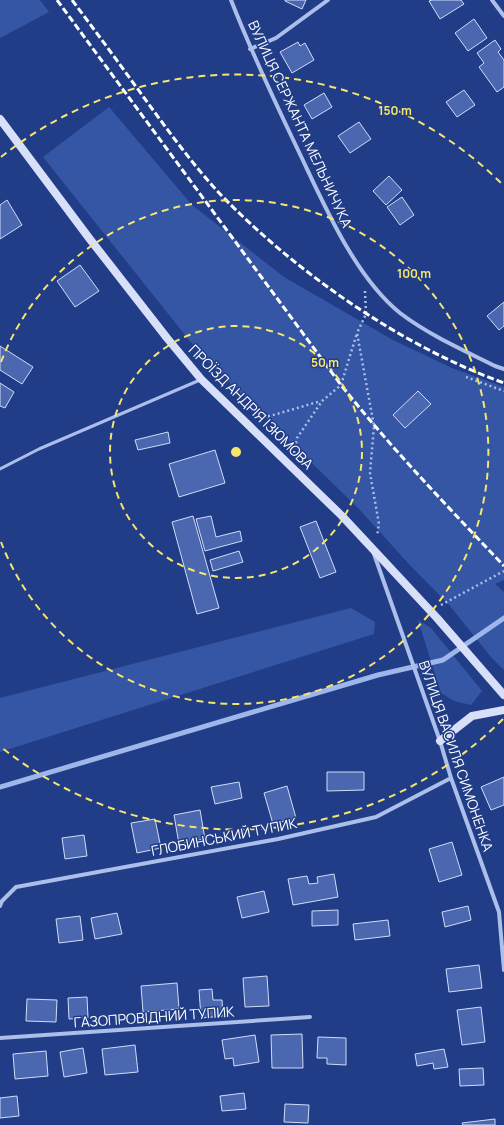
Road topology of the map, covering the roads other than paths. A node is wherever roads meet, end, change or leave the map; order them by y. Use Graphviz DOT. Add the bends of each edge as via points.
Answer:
graph roads {
  1 [pos="230,0"];
  2 [pos="328,0"];
  3 [pos="492,0"];
  4 [pos="504,16"];
  5 [pos="250,49"];
  6 [pos="0,119"];
  7 [pos="504,369"];
  8 [pos="201,379"];
  9 [pos="0,469"];
  10 [pos="374,552"];
  11 [pos="504,695"];
  12 [pos="504,710"];
  13 [pos="440,741"];
  14 [pos="451,778"];
  15 [pos="0,906"];
  16 [pos="504,970"];
  17 [pos="310,1017"];
  18 [pos="0,1038"];
  1 -- 5 [label="street, ВУЛИЦЯ СЕРЖАНТА МЕЛЬНИЧУКА"];
  2 -- 5 [label="street" via="276,38"];
  3 -- 4 [label="street"];
  5 -- 7 [label="street, ВУЛИЦЯ СЕРЖАНТА МЕЛЬНИЧУКА" via="332,221 364,273 381,295 400,313 440,338"];
  6 -- 8 [label="street, ПРОЇЗД АНДРІЯ ІЗЮМОВА" via="89,238"];
  8 -- 9 [label="lane" via="39,448"];
  8 -- 10 [label="street, ПРОЇЗД АНДРІЯ ІЗЮМОВА" via="342,516"];
  10 -- 11 [label="street, ПРОЇЗД АНДРІЯ ІЗЮМОВА" via="437,618"];
  10 -- 13 [label="street, ВУЛИЦЯ ВАСИЛЯ СИМОНЕНКА"];
  12 -- 13 [label="street" via="472,716"];
  13 -- 14 [label="street, ВУЛИЦЯ ВАСИЛЯ СИМОНЕНКА"];
  14 -- 15 [label="street, ГЛОБИНСЬКИЙ ТУПИК" via="376,817 278,839 16,887"];
  14 -- 16 [label="street, ВУЛИЦЯ ВАСИЛЯ СИМОНЕНКА" via="499,912"];
  17 -- 18 [label="street, ГАЗОПРОВІДНИЙ ТУПИК"];
}
